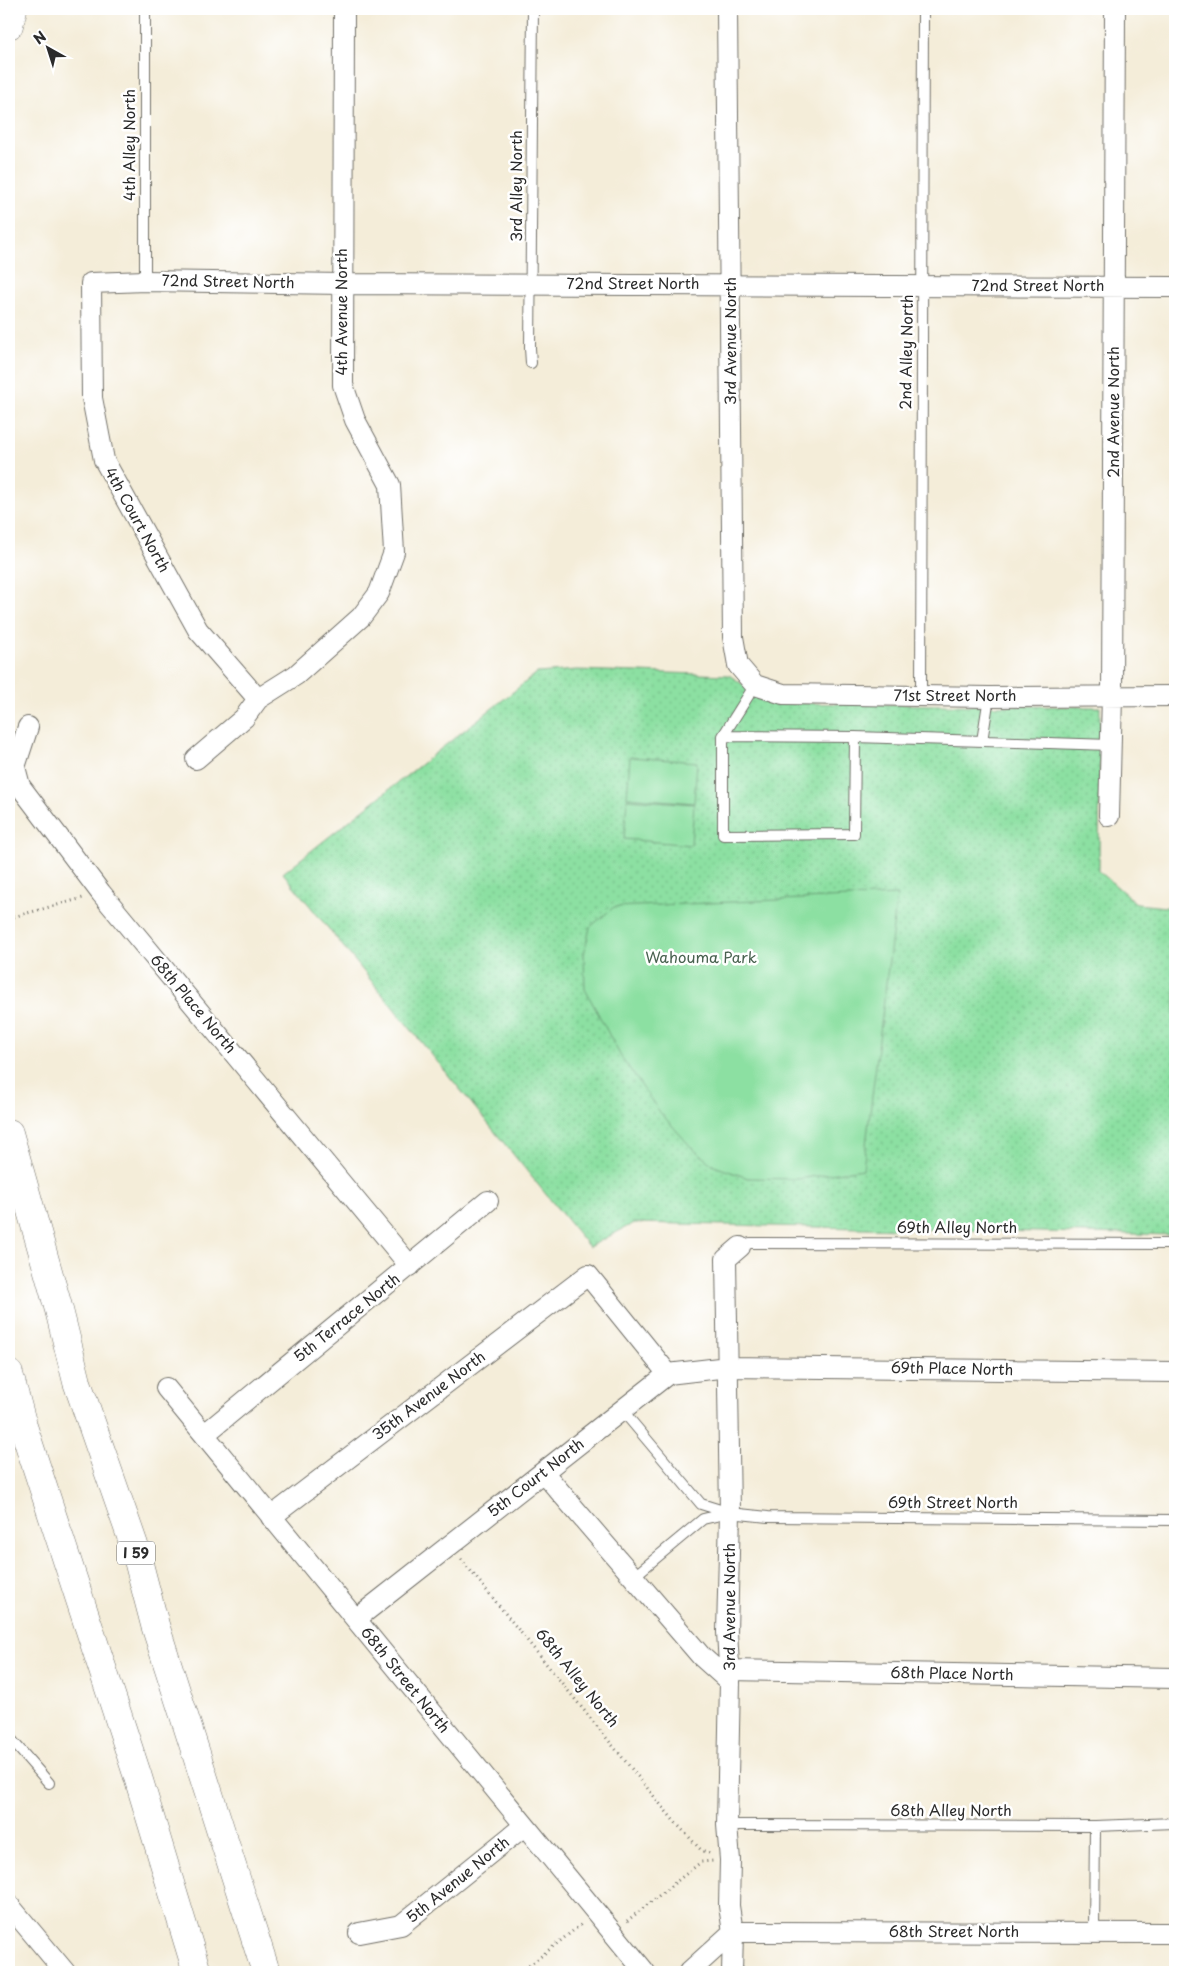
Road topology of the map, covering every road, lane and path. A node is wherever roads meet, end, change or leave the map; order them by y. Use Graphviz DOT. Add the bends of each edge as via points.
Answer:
graph roads {
  1 [pos="13,9"];
  2 [pos="145,9"];
  3 [pos="344,9"];
  4 [pos="533,9"];
  5 [pos="727,9"];
  6 [pos="923,9"];
  7 [pos="1115,9"];
  8 [pos="9,25"];
  9 [pos="145,281"];
  10 [pos="91,283"];
  11 [pos="532,283"];
  12 [pos="342,284"];
  13 [pos="731,284"];
  14 [pos="922,285"];
  15 [pos="1114,286"];
  16 [pos="1175,287"];
  17 [pos="532,363"];
  18 [pos="749,677"];
  19 [pos="1112,695"];
  20 [pos="921,696"];
  21 [pos="1175,696"];
  22 [pos="989,697"];
  23 [pos="258,699"];
  24 [pos="28,727"];
  25 [pos="723,736"];
  26 [pos="855,737"];
  27 [pos="982,741"];
  28 [pos="1111,745"];
  29 [pos="196,759"];
  30 [pos="1109,816"];
  31 [pos="101,894"];
  32 [pos="9,918"];
  33 [pos="9,1133"];
  34 [pos="488,1201"];
  35 [pos="1175,1244"];
  36 [pos="740,1247"];
  37 [pos="410,1266"];
  38 [pos="728,1367"];
  39 [pos="1175,1372"];
  40 [pos="9,1374"];
  41 [pos="668,1374"];
  42 [pos="166,1388"];
  43 [pos="622,1410"];
  44 [pos="205,1434"];
  45 [pos="543,1472"];
  46 [pos="730,1513"];
  47 [pos="271,1517"];
  48 [pos="1175,1520"];
  49 [pos="450,1546"];
  50 [pos="632,1578"];
  51 [pos="356,1619"];
  52 [pos="729,1676"];
  53 [pos="1175,1678"];
  54 [pos="9,1737"];
  55 [pos="49,1783"];
  56 [pos="1175,1823"];
  57 [pos="727,1825"];
  58 [pos="524,1826"];
  59 [pos="1095,1826"];
  60 [pos="730,1860"];
  61 [pos="9,1905"];
  62 [pos="595,1914"];
  63 [pos="733,1932"];
  64 [pos="1094,1932"];
  65 [pos="359,1933"];
  66 [pos="613,1933"];
  67 [pos="1175,1933"];
  68 [pos="65,1972"];
  69 [pos="197,1972"];
  70 [pos="266,1972"];
  71 [pos="521,1972"];
  72 [pos="645,1972"];
  73 [pos="689,1972"];
  74 [pos="732,1972"];
  1 -- 8 [label="highway"];
  2 -- 9 [label="lane, 4th Alley North"];
  3 -- 12 [label="street, 4th Avenue North"];
  4 -- 11 [label="lane, 3rd Alley North"];
  5 -- 13 [label="street, 3rd Avenue North"];
  6 -- 14 [label="lane, 2nd Alley North"];
  7 -- 15 [label="street, 2nd Avenue North"];
  9 -- 10 [label="street, 72nd Street North"];
  9 -- 12 [label="street, 72nd Street North"];
  10 -- 23 [label="street, 4th Court North" via="92,398 104,460 198,630"];
  11 -- 12 [label="street, 72nd Street North"];
  11 -- 13 [label="street, 72nd Street North"];
  11 -- 17 [label="lane, 3rd Alley North"];
  12 -- 23 [label="street, 4th Avenue North" via="343,385 355,420 390,485 394,552 379,593 361,617 296,675"];
  13 -- 14 [label="street, 72nd Street North"];
  13 -- 18 [label="street, 3rd Avenue North" via="734,637 738,665"];
  14 -- 15 [label="street, 72nd Street North"];
  14 -- 20 [label="lane, 2nd Alley North"];
  15 -- 16 [label="street, 72nd Street North"];
  15 -- 19 [label="street, 2nd Avenue North"];
  18 -- 20 [label="street, 71st Street North" via="783,694"];
  18 -- 25 [label="lane"];
  19 -- 21 [label="street, 71st Street North"];
  19 -- 22 [label="street, 71st Street North"];
  19 -- 28 [label="street, 2nd Avenue North"];
  20 -- 22 [label="street, 71st Street North"];
  22 -- 27 [label="lane"];
  23 -- 29 [label="street, 4th Avenue North" via="244,718"];
  24 -- 31 [label="street, 68th Place North" via="15,767 20,786"];
  25 -- 26 [label="lane"];
  25 -- 26 [label="lane" via="722,835 854,834"];
  26 -- 27 [label="lane"];
  27 -- 28 [label="lane"];
  28 -- 30 [label="street, 2nd Avenue North"];
  31 -- 32 [label="path"];
  31 -- 37 [label="street, 68th Place North"];
  33 -- 70 [label="highway, I 59" via="77,1382 134,1545 155,1625"];
  34 -- 37 [label="street, 5th Terrace North"];
  35 -- 36 [label="lane, 69th Alley North" via="750,1243"];
  36 -- 38 [label="street, 3rd Avenue North" via="726,1260"];
  37 -- 44 [label="street, 5th Terrace North"];
  38 -- 39 [label="street, 69th Place North"];
  38 -- 41 [label="street"];
  38 -- 46 [label="street, 3rd Avenue North"];
  40 -- 69 [label="highway"];
  41 -- 43 [label="street, 5th Court North"];
  41 -- 47 [label="street, 35th Avenue North" via="588,1275"];
  42 -- 44 [label="street, 68th Street North"];
  43 -- 45 [label="street, 5th Court North"];
  43 -- 46 [label="lane" via="701,1504"];
  44 -- 47 [label="street, 68th Street North"];
  45 -- 49 [label="street, 5th Court North"];
  45 -- 50 [label="street"];
  46 -- 48 [label="lane, 69th Street North" via="768,1517"];
  46 -- 50 [label="lane" via="703,1519"];
  46 -- 52 [label="street, 3rd Avenue North"];
  47 -- 51 [label="street, 68th Street North"];
  49 -- 51 [label="street, 5th Court North"];
  49 -- 60 [label="path, 68th Alley North" via="674,1820 701,1850"];
  50 -- 52 [label="street" via="701,1656"];
  51 -- 58 [label="street, 68th Street North"];
  52 -- 53 [label="street, 68th Place North"];
  52 -- 57 [label="street, 3rd Avenue North"];
  54 -- 55 [label="lane"];
  56 -- 59 [label="lane, 68th Alley North"];
  57 -- 59 [label="lane, 68th Alley North"];
  57 -- 60 [label="street, 3rd Avenue North"];
  58 -- 62 [label="street, 68th Street North"];
  58 -- 65 [label="street, 5th Avenue North" via="401,1926"];
  59 -- 64 [label="lane"];
  60 -- 63 [label="street, 3rd Avenue North"];
  60 -- 66 [label="path" via="701,1862"];
  61 -- 68 [label="street"];
  62 -- 66 [label="street, 68th Street North"];
  62 -- 71 [label="path"];
  63 -- 64 [label="street, 68th Street North"];
  63 -- 73 [label="street"];
  63 -- 74 [label="street, 3rd Avenue North"];
  64 -- 67 [label="street, 68th Street North"];
  66 -- 72 [label="street, 68th Street North"];
}
